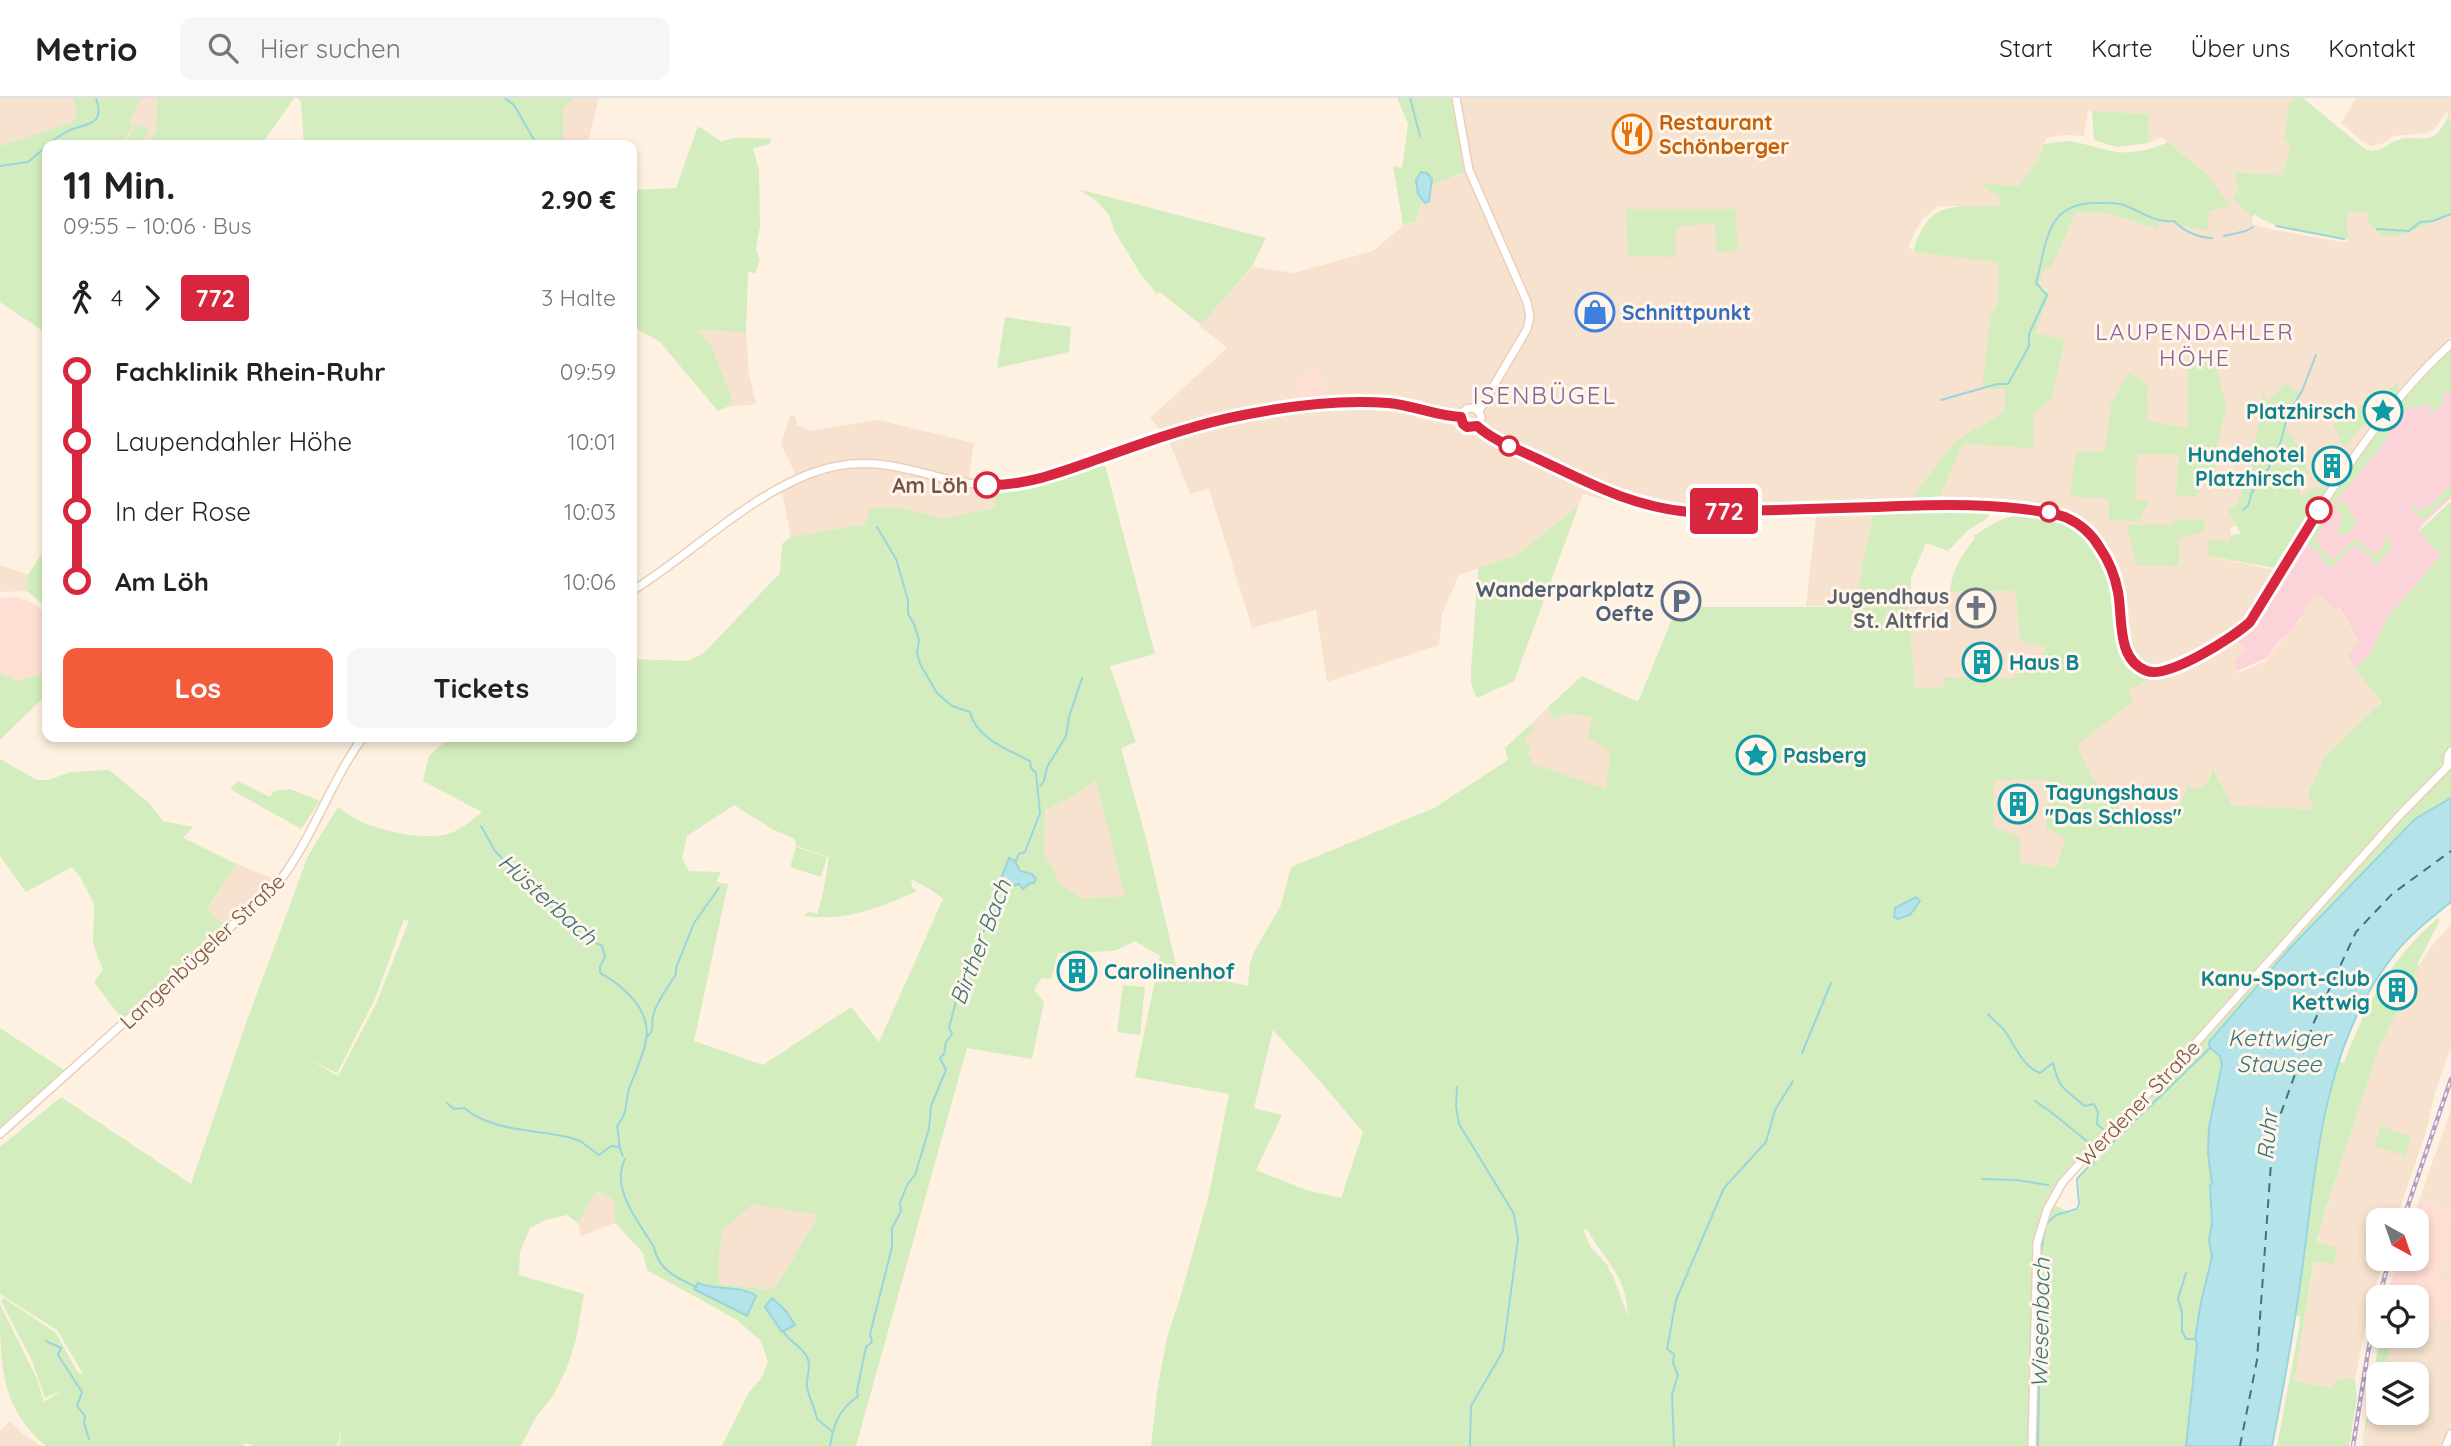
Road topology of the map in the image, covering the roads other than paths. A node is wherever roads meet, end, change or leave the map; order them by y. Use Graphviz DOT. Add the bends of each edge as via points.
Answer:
graph roads {
  1 [pos="1456,98"];
  2 [pos="2451,344"];
  3 [pos="1479,411"];
  4 [pos="1461,417"];
  5 [pos="1477,426"];
  6 [pos="637,587"];
  7 [pos="360,742"];
  8 [pos="2451,751"];
  9 [pos="2449,764"];
  10 [pos="0,1134"];
  11 [pos="2451,1434"];
  12 [pos="2032,1446"];
  13 [pos="2446,1446"];
  1 -- 3 [label="main road" via="1469,170 1530,317"];
  2 -- 5 [label="main road" via="2357,455 2250,622 2162,673 2141,668 2128,655 2115,578 2100,547 2064,517 1996,506 1937,504 1689,512 1650,507 1614,495"];
  3 -- 4 [label="main road" via="1468,408"];
  3 -- 5 [label="main road"];
  4 -- 5 [label="main road" via="1467,427"];
  4 -- 6 [label="main road" via="1389,403 1294,407 1200,425 1051,476 1011,485 954,480 888,463 845,464 812,473 768,495"];
  7 -- 10 [label="main road, Langenbügeler Straße" via="302,849 275,887"];
  8 -- 9 [label="main road"];
  9 -- 12 [label="main road, Werdener Straße" via="2177,1064 2081,1161 2057,1193 2040,1227 2035,1258"];
  11 -- 13 [label="main road"];
}
